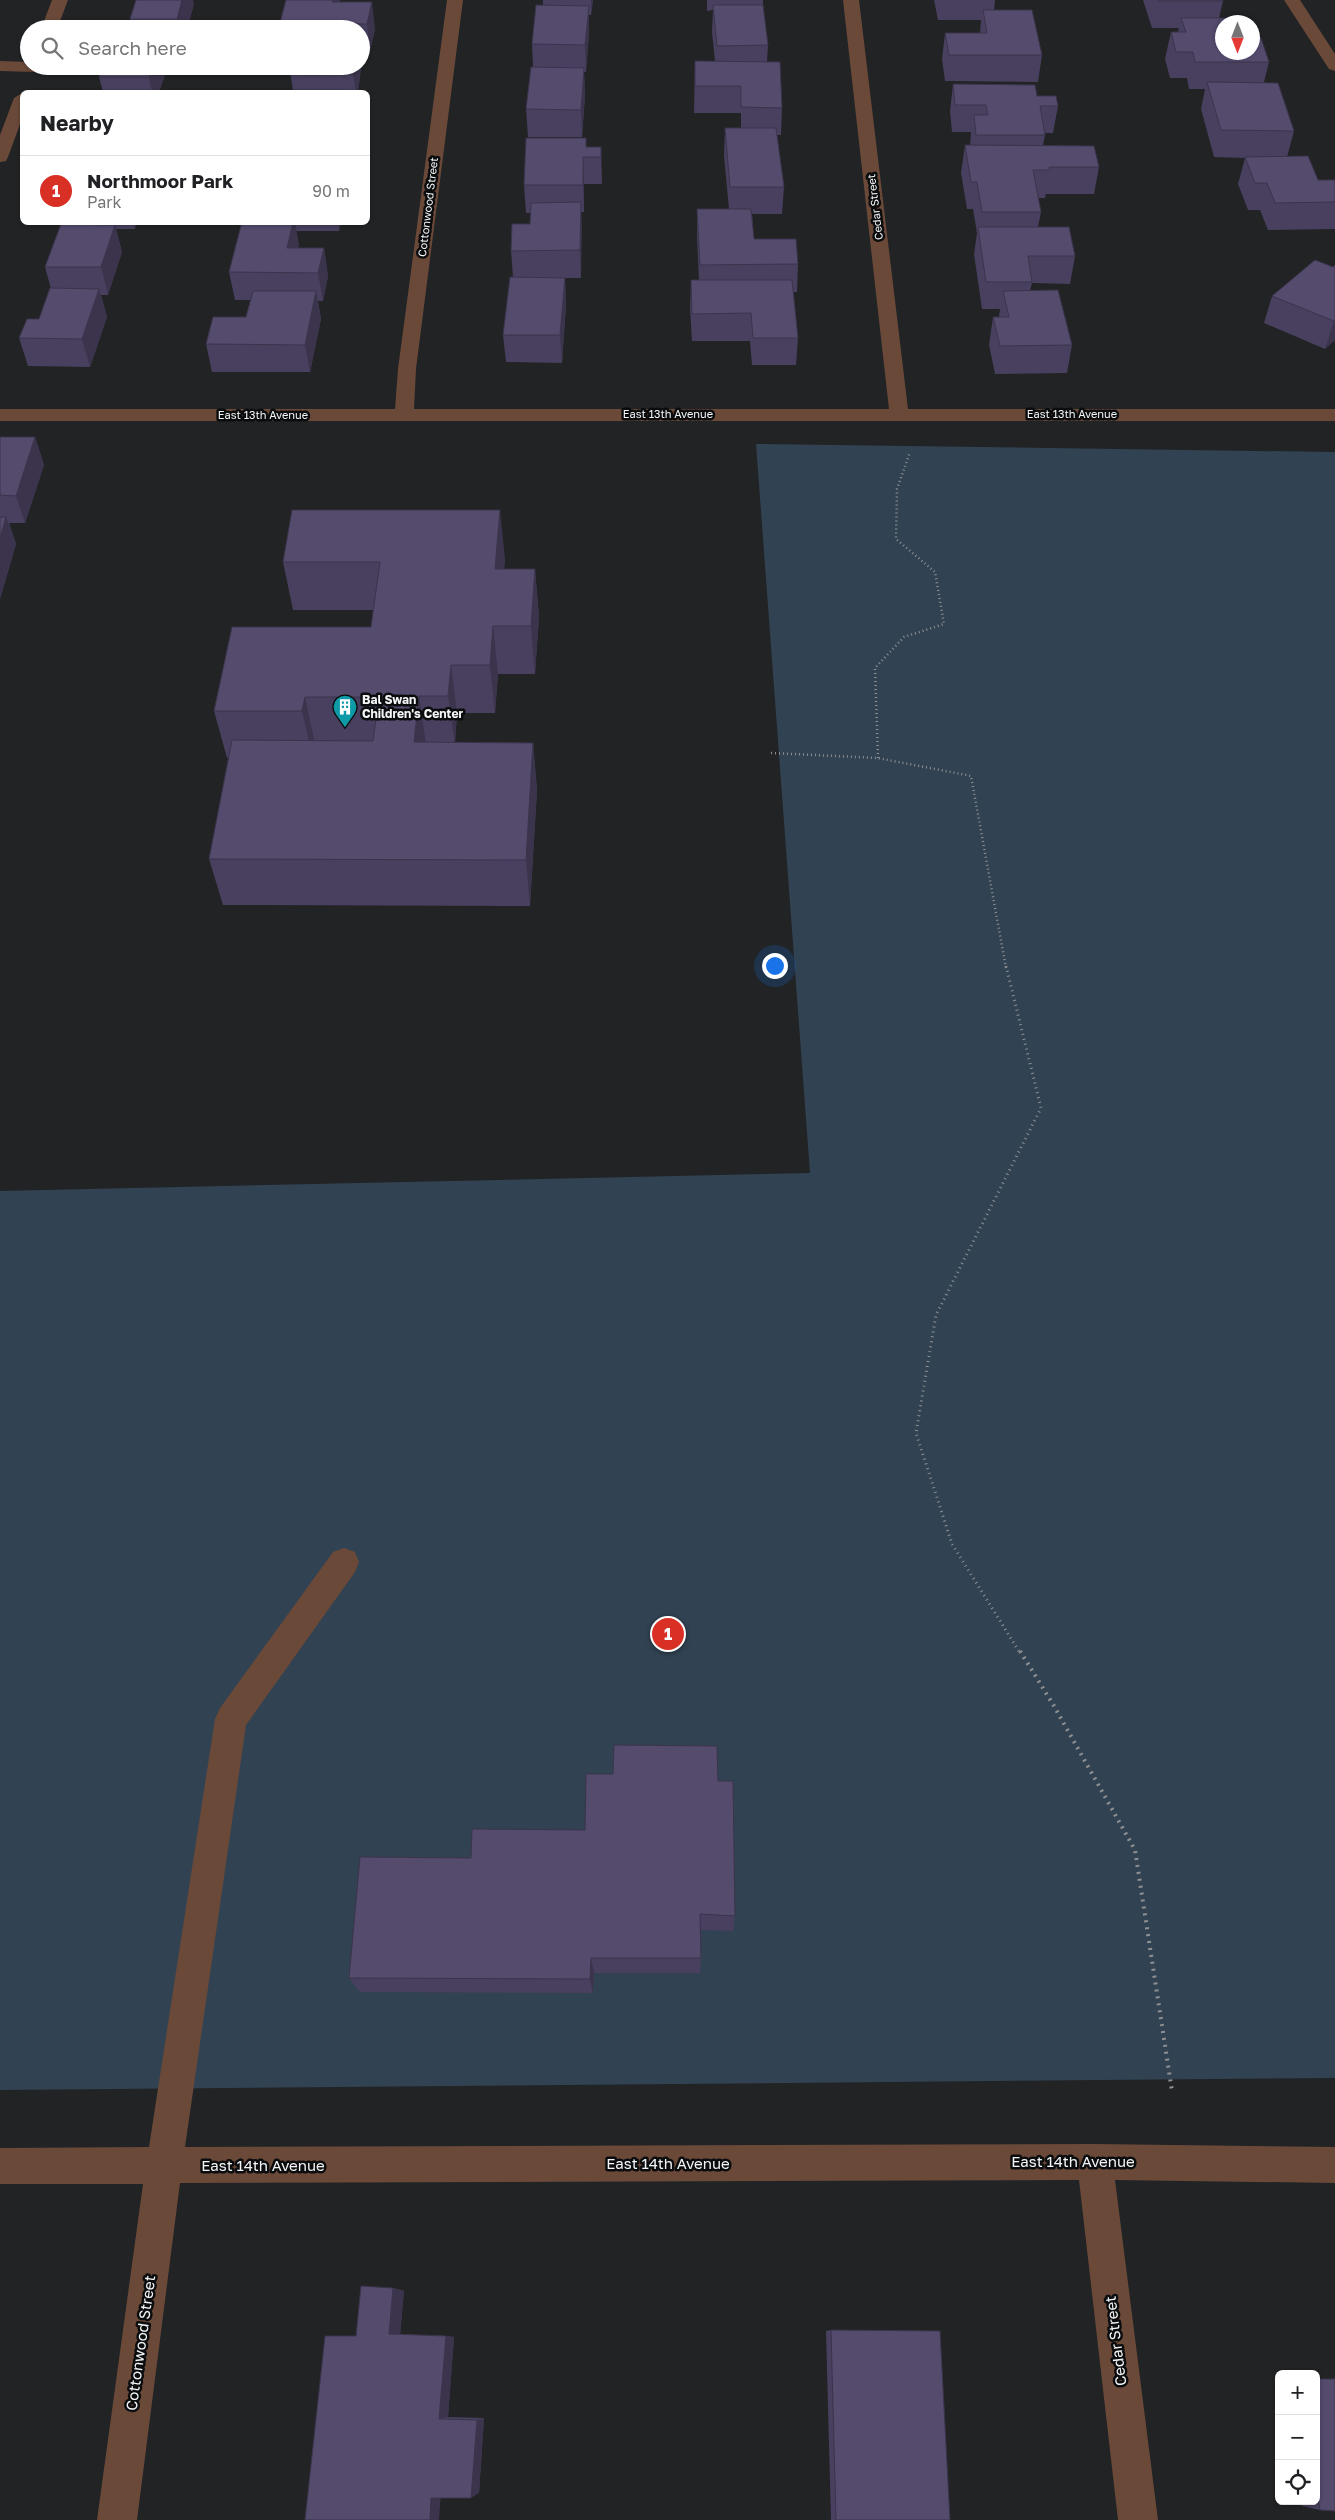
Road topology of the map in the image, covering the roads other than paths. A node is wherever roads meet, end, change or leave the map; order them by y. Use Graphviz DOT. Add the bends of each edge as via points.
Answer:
graph roads {
  1 [pos="60,0"];
  2 [pos="455,0"];
  3 [pos="851,0"];
  4 [pos="1292,0"];
  5 [pos="52,20"];
  6 [pos="0,66"];
  7 [pos="20,66"];
  8 [pos="1335,66"];
  9 [pos="32,75"];
  10 [pos="26,90"];
  11 [pos="20,103"];
  12 [pos="0,157"];
  13 [pos="899,414"];
  14 [pos="0,415"];
  15 [pos="404,415"];
  16 [pos="1335,415"];
  17 [pos="344,1562"];
  18 [pos="1095,2162"];
  19 [pos="1335,2165"];
  20 [pos="0,2166"];
  21 [pos="164,2166"];
  22 [pos="117,2520"];
  23 [pos="1138,2520"];
  1 -- 5 [label="street"];
  2 -- 15 [label="street, Cottonwood Street" via="407,369"];
  3 -- 13 [label="street, Cedar Street"];
  4 -- 8 [label="street"];
  6 -- 7 [label="street"];
  9 -- 10 [label="street"];
  11 -- 12 [label="street"];
  13 -- 15 [label="street, East 13th Avenue"];
  13 -- 16 [label="street, East 13th Avenue"];
  14 -- 15 [label="street, East 13th Avenue"];
  17 -- 21 [label="street, Cottonwood Street" via="231,1719"];
  18 -- 19 [label="street, East 14th Avenue"];
  18 -- 21 [label="street, East 14th Avenue"];
  18 -- 23 [label="street, Cedar Street"];
  20 -- 21 [label="street, East 14th Avenue"];
  21 -- 22 [label="street, Cottonwood Street"];
}
